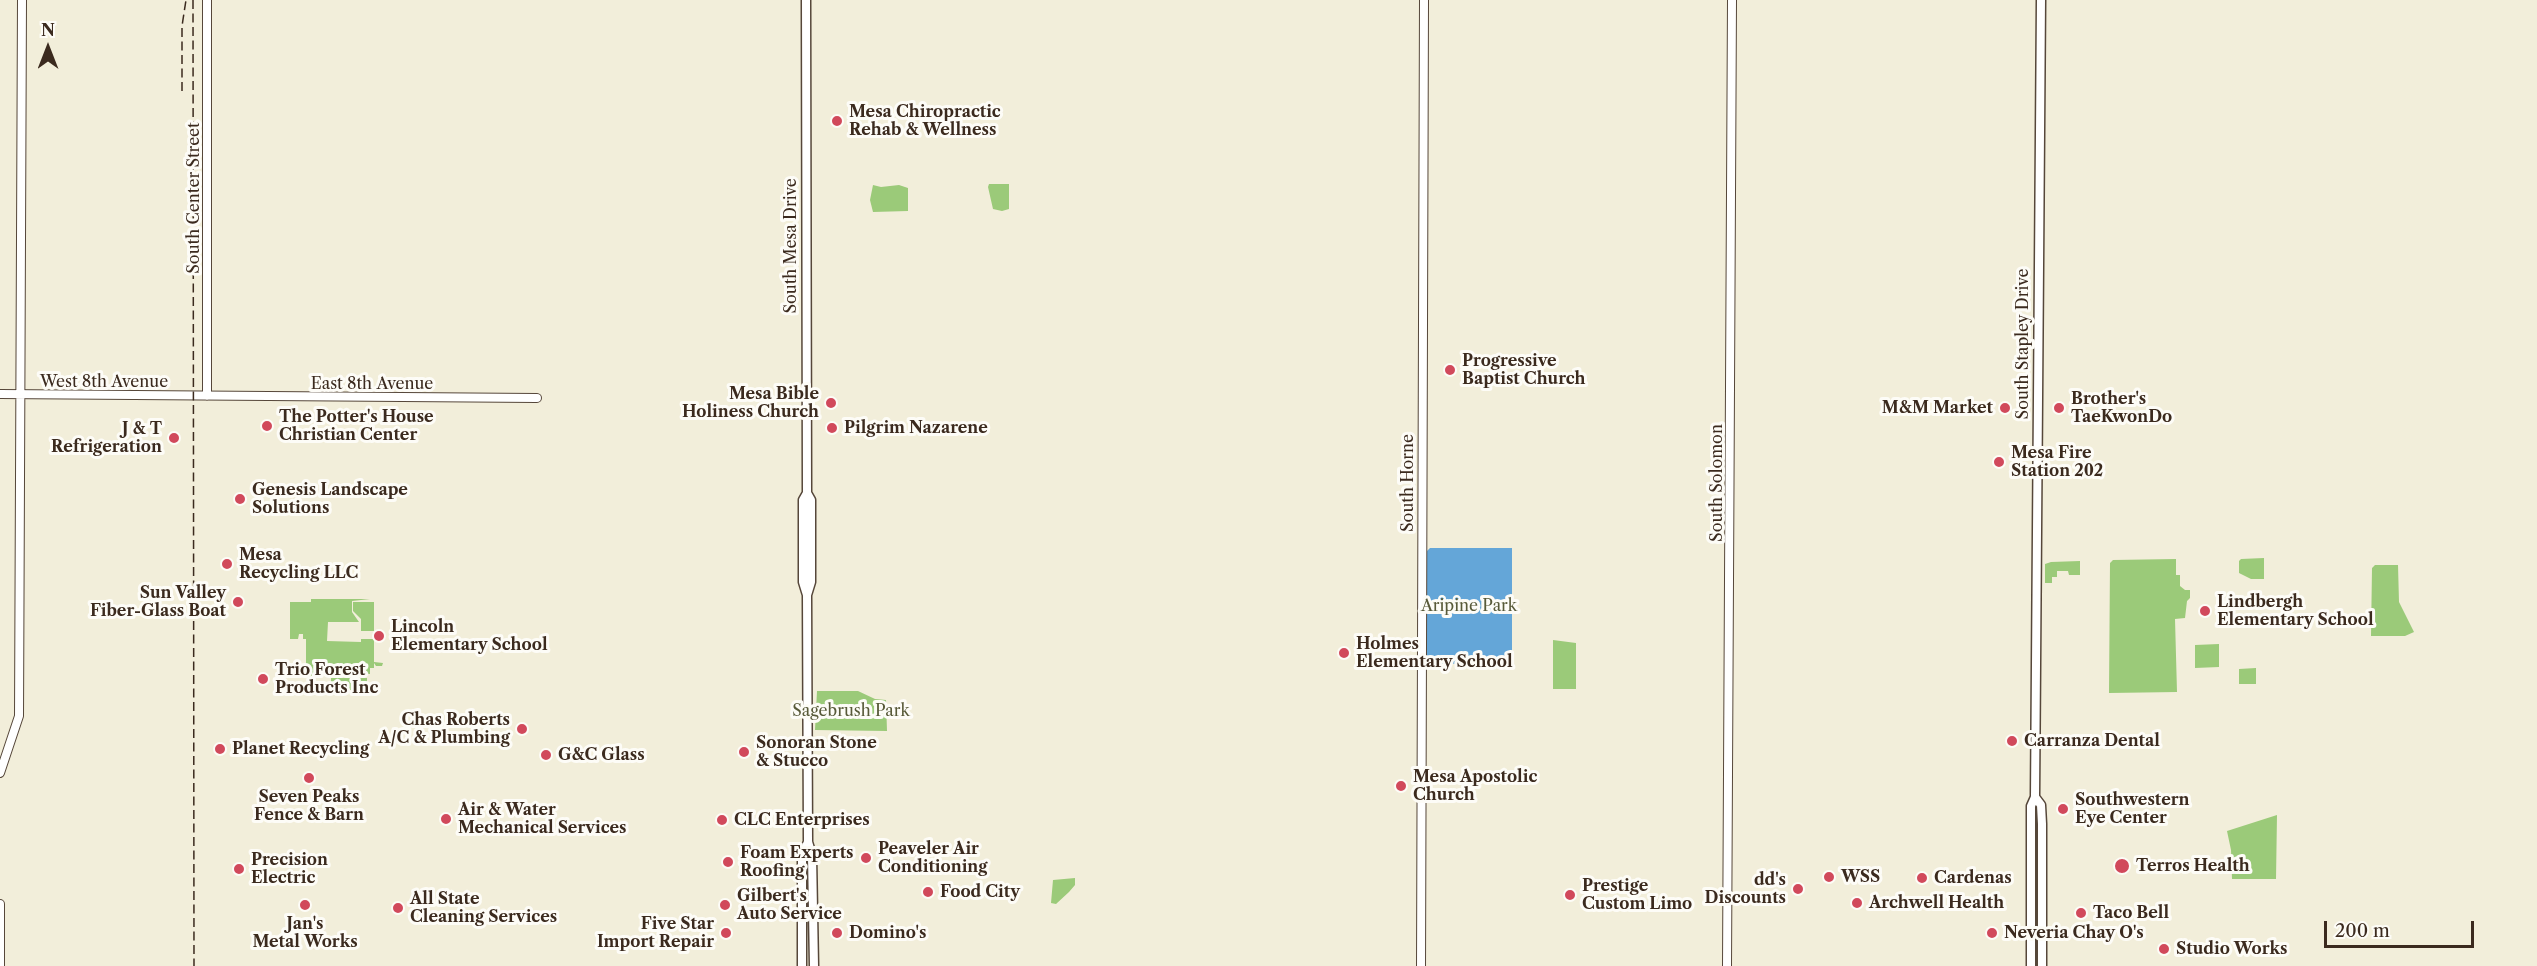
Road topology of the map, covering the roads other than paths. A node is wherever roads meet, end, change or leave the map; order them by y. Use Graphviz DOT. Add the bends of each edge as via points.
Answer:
graph roads {
  1 [pos="22,0"];
  2 [pos="207,0"];
  3 [pos="806,0"];
  4 [pos="1424,0"];
  5 [pos="1732,0"];
  6 [pos="2041,0"];
  7 [pos="0,394"];
  8 [pos="20,394"];
  9 [pos="207,396"];
  10 [pos="537,398"];
  11 [pos="0,773"];
  12 [pos="2035,797"];
  13 [pos="2030,823"];
  14 [pos="808,842"];
  15 [pos="2042,852"];
  16 [pos="2031,867"];
  17 [pos="802,882"];
  18 [pos="2031,891"];
  19 [pos="2043,891"];
  20 [pos="0,904"];
  21 [pos="2042,916"];
  22 [pos="813,928"];
  23 [pos="0,966"];
  24 [pos="802,966"];
  25 [pos="814,966"];
  26 [pos="1421,966"];
  27 [pos="1727,966"];
  28 [pos="2031,966"];
  29 [pos="2042,966"];
  1 -- 8 [label="street"];
  2 -- 9 [label="street, South Center Street"];
  3 -- 14 [label="main road, South Mesa Drive" via="807,493 811,500 811,582 807,595"];
  4 -- 26 [label="street, South Horne"];
  5 -- 27 [label="street, South Solomon"];
  6 -- 12 [label="main road, South Stapley Drive"];
  7 -- 8 [label="street, West 8th Avenue"];
  8 -- 9 [label="street, West 8th Avenue"];
  8 -- 11 [label="street" via="19,716"];
  9 -- 10 [label="street, East 8th Avenue"];
  12 -- 13 [label="main road, South Stapley Drive"];
  12 -- 15 [label="main road, South Stapley Drive" via="2041,805"];
  13 -- 15 [label="main road" via="2036,825"];
  13 -- 16 [label="main road, South Stapley Drive"];
  14 -- 17 [label="main road, South Mesa Drive" via="802,855"];
  14 -- 22 [label="main road, South Mesa Drive" via="812,857"];
  15 -- 19 [label="main road, South Stapley Drive"];
  16 -- 18 [label="main road, South Stapley Drive"];
  16 -- 19 [label="main road" via="2038,889"];
  17 -- 22 [label="main road"];
  17 -- 24 [label="main road, South Mesa Drive"];
  18 -- 21 [label="main road" via="2037,895"];
  18 -- 28 [label="main road, South Stapley Drive"];
  19 -- 21 [label="main road, South Stapley Drive"];
  20 -- 23 [label="street"];
  21 -- 29 [label="main road, South Stapley Drive"];
  22 -- 25 [label="main road, South Mesa Drive"];
}
